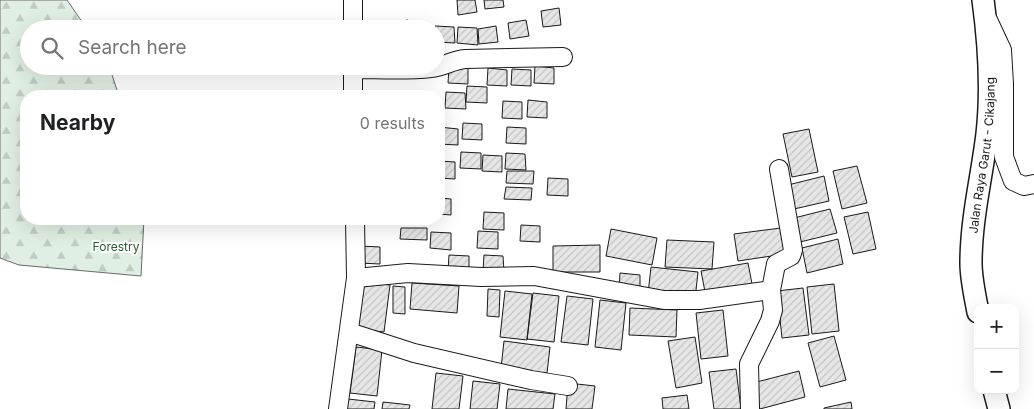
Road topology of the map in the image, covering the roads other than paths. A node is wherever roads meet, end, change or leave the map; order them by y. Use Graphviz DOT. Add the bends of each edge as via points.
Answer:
graph roads {
  1 [pos="353,0"];
  2 [pos="984,6"];
  3 [pos="352,20"];
  4 [pos="563,57"];
  5 [pos="445,64"];
  6 [pos="353,75"];
  7 [pos="353,90"];
  8 [pos="779,169"];
  9 [pos="1034,184"];
  10 [pos="355,225"];
  11 [pos="356,278"];
  12 [pos="771,290"];
  13 [pos="976,304"];
  14 [pos="349,332"];
  15 [pos="568,386"];
  16 [pos="995,394"];
  17 [pos="338,409"];
  18 [pos="750,409"];
  19 [pos="1000,409"];
  1 -- 3 [label="street"];
  2 -- 9 [label="street" via="1002,50 1004,157 1013,181 1024,186"];
  2 -- 13 [label="main road, Jalan Raya Garut - Cikajang" via="990,90 971,262"];
  4 -- 5 [label="street" via="465,59"];
  6 -- 7 [label="street"];
  8 -- 12 [label="street" via="794,250 791,256 776,264"];
  10 -- 11 [label="street"];
  11 -- 12 [label="street" via="408,273 534,276 664,300 700,300"];
  11 -- 14 [label="street"];
  12 -- 18 [label="street" via="773,310 749,364"];
  14 -- 15 [label="street" via="414,353"];
  14 -- 17 [label="street"];
  16 -- 19 [label="main road"];
}
